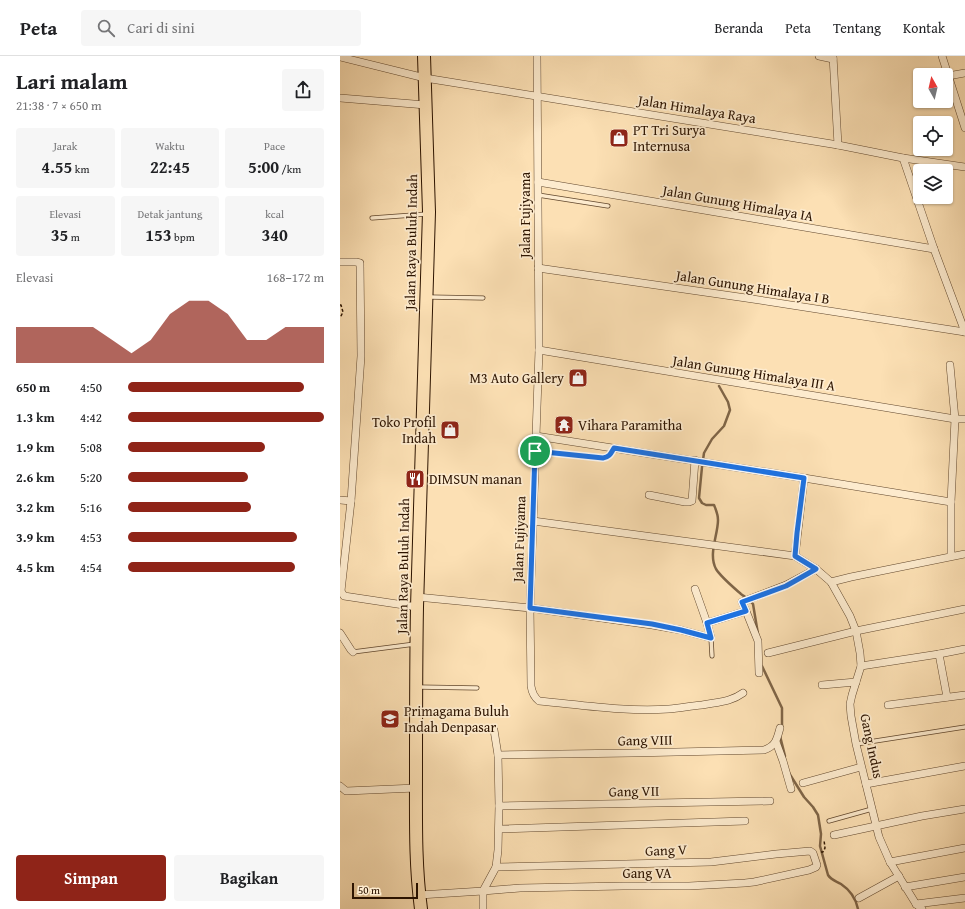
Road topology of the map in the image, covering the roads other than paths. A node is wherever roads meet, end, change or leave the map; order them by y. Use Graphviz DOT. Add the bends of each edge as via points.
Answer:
graph roads {
  1 [pos="424,56"];
  2 [pos="537,56"];
  3 [pos="819,56"];
  4 [pos="942,56"];
  5 [pos="340,57"];
  6 [pos="833,57"];
  7 [pos="946,68"];
  8 [pos="965,73"];
  9 [pos="953,75"];
  10 [pos="425,78"];
  11 [pos="953,91"];
  12 [pos="537,95"];
  13 [pos="340,98"];
  14 [pos="426,106"];
  15 [pos="965,128"];
  16 [pos="838,145"];
  17 [pos="903,158"];
  18 [pos="965,167"];
  19 [pos="538,182"];
  20 [pos="538,195"];
  21 [pos="608,206"];
  22 [pos="429,214"];
  23 [pos="372,218"];
  24 [pos="934,249"];
  25 [pos="340,262"];
  26 [pos="538,268"];
  27 [pos="426,297"];
  28 [pos="483,298"];
  29 [pos="965,332"];
  30 [pos="539,350"];
  31 [pos="950,365"];
  32 [pos="954,419"];
  33 [pos="965,419"];
  34 [pos="536,436"];
  35 [pos="614,448"];
  36 [pos="535,451"];
  37 [pos="695,460"];
  38 [pos="804,478"];
  39 [pos="649,495"];
  40 [pos="340,500"];
  41 [pos="351,501"];
  42 [pos="951,502"];
  43 [pos="533,521"];
  44 [pos="965,554"];
  45 [pos="795,556"];
  46 [pos="951,556"];
  47 [pos="816,569"];
  48 [pos="831,582"];
  49 [pos="695,589"];
  50 [pos="417,602"];
  51 [pos="530,608"];
  52 [pos="965,609"];
  53 [pos="746,611"];
  54 [pos="707,623"];
  55 [pos="856,631"];
  56 [pos="340,633"];
  57 [pos="711,638"];
  58 [pos="416,644"];
  59 [pos="965,649"];
  60 [pos="353,652"];
  61 [pos="768,653"];
  62 [pos="939,654"];
  63 [pos="712,656"];
  64 [pos="860,666"];
  65 [pos="759,673"];
  66 [pos="856,682"];
  67 [pos="822,685"];
  68 [pos="416,687"];
  69 [pos="477,688"];
  70 [pos="743,693"];
  71 [pos="965,694"];
  72 [pos="947,697"];
  73 [pos="888,705"];
  74 [pos="780,728"];
  75 [pos="965,728"];
  76 [pos="494,730"];
  77 [pos="776,742"];
  78 [pos="856,744"];
  79 [pos="498,755"];
  80 [pos="965,766"];
  81 [pos="861,767"];
  82 [pos="803,783"];
  83 [pos="866,784"];
  84 [pos="340,786"];
  85 [pos="416,788"];
  86 [pos="791,789"];
  87 [pos="770,801"];
  88 [pos="499,806"];
  89 [pos="872,809"];
  90 [pos="965,809"];
  91 [pos="745,821"];
  92 [pos="829,821"];
  93 [pos="876,826"];
  94 [pos="499,829"];
  95 [pos="834,836"];
  96 [pos="965,848"];
  97 [pos="890,862"];
  98 [pos="496,867"];
  99 [pos="809,870"];
  100 [pos="899,876"];
  101 [pos="965,877"];
  102 [pos="905,886"];
  103 [pos="483,892"];
  104 [pos="419,895"];
  105 [pos="859,898"];
  106 [pos="965,898"];
  107 [pos="916,904"];
  108 [pos="421,909"];
  109 [pos="483,909"];
  110 [pos="922,909"];
  1 -- 10 [label="highway, Jalan Raya Buluh Indah"];
  2 -- 12 [label="street, Jalan Fujiyama"];
  3 -- 6 [label="street"];
  4 -- 7 [label="street"];
  5 -- 10 [label="street, Jalan Himalaya Raya"];
  6 -- 16 [label="street"];
  8 -- 9 [label="street"];
  10 -- 12 [label="street, Jalan Himalaya Raya"];
  10 -- 14 [label="highway, Jalan Raya Buluh Indah"];
  11 -- 15 [label="street"];
  12 -- 16 [label="street, Jalan Himalaya Raya"];
  12 -- 19 [label="street, Jalan Fujiyama"];
  13 -- 14 [label="street"];
  14 -- 22 [label="highway, Jalan Raya Buluh Indah"];
  16 -- 17 [label="street, Jalan Himalaya Raya"];
  17 -- 18 [label="street, Jalan Himalaya Raya"];
  17 -- 24 [label="street"];
  19 -- 20 [label="street, Jalan Fujiyama"];
  19 -- 24 [label="street, Jalan Gunung Himalaya IA"];
  20 -- 21 [label="lane"];
  20 -- 26 [label="street, Jalan Fujiyama"];
  22 -- 23 [label="lane"];
  22 -- 27 [label="highway, Jalan Raya Buluh Indah"];
  24 -- 29 [label="street"];
  25 -- 41 [label="street" via="360,263 361,356"];
  26 -- 29 [label="street, Jalan Gunung Himalaya I B"];
  26 -- 30 [label="street, Jalan Fujiyama"];
  27 -- 28 [label="lane"];
  27 -- 50 [label="highway, Jalan Raya Buluh Indah"];
  30 -- 32 [label="street, Jalan Gunung Himalaya III A"];
  30 -- 34 [label="street, Jalan Fujiyama"];
  31 -- 32 [label="street"];
  32 -- 33 [label="street, Jalan Gunung Himalaya III A"];
  32 -- 42 [label="street"];
  34 -- 35 [label="street"];
  34 -- 36 [label="street, Jalan Fujiyama"];
  35 -- 36 [label="lane" via="606,458"];
  35 -- 37 [label="street"];
  36 -- 43 [label="street, Jalan Fujiyama"];
  37 -- 38 [label="street"];
  37 -- 39 [label="street" via="692,501 684,502"];
  38 -- 42 [label="street"];
  38 -- 45 [label="street"];
  40 -- 41 [label="street"];
  41 -- 50 [label="street" via="341,592 344,596"];
  42 -- 46 [label="street"];
  43 -- 45 [label="street"];
  43 -- 51 [label="street, Jalan Fujiyama"];
  44 -- 46 [label="street"];
  45 -- 47 [label="street, Gang Indus"];
  46 -- 48 [label="street"];
  47 -- 48 [label="street, Gang Indus"];
  47 -- 53 [label="street" via="786,586 742,602"];
  48 -- 55 [label="street, Gang Indus"];
  49 -- 54 [label="street"];
  50 -- 51 [label="street"];
  50 -- 58 [label="highway, Jalan Raya Buluh Indah"];
  51 -- 57 [label="street" via="652,624"];
  51 -- 70 [label="street, Jalan Fujiyama" via="531,686 534,697 539,701 624,709 668,709 727,700"];
  52 -- 55 [label="street"];
  53 -- 54 [label="street"];
  53 -- 65 [label="street" via="758,642"];
  54 -- 57 [label="street"];
  55 -- 61 [label="street"];
  55 -- 64 [label="street, Gang Indus"];
  56 -- 60 [label="street"];
  57 -- 63 [label="lane"];
  58 -- 60 [label="lane"];
  58 -- 68 [label="highway, Jalan Raya Buluh Indah"];
  59 -- 62 [label="street"];
  62 -- 64 [label="street"];
  62 -- 72 [label="street"];
  64 -- 66 [label="street, Gang Indus"];
  66 -- 67 [label="street"];
  66 -- 78 [label="street, Gang Indus" via="850,704"];
  68 -- 69 [label="lane"];
  68 -- 85 [label="highway, Jalan Raya Buluh Indah"];
  71 -- 72 [label="street"];
  72 -- 73 [label="street"];
  74 -- 77 [label="street"];
  75 -- 78 [label="lane"];
  76 -- 79 [label="street"];
  77 -- 79 [label="street, Gang VIII" via="764,750"];
  77 -- 86 [label="street"];
  78 -- 81 [label="street, Gang Indus"];
  79 -- 88 [label="street"];
  80 -- 83 [label="street"];
  81 -- 82 [label="street"];
  81 -- 83 [label="street, Gang Indus"];
  83 -- 89 [label="street, Gang Indus"];
  84 -- 85 [label="street" via="346,791"];
  85 -- 104 [label="highway, Jalan Raya Buluh Indah"];
  87 -- 88 [label="street, Gang VII"];
  88 -- 94 [label="street"];
  89 -- 92 [label="lane"];
  89 -- 93 [label="street, Gang Indus"];
  90 -- 93 [label="street"];
  91 -- 94 [label="street"];
  93 -- 95 [label="street"];
  93 -- 97 [label="street, Gang Indus"];
  94 -- 98 [label="street"];
  96 -- 97 [label="street"];
  97 -- 100 [label="street, Gang Indus"];
  98 -- 99 [label="street, Gang V" via="711,862 810,852 813,853 817,865"];
  98 -- 103 [label="street"];
  99 -- 103 [label="street, Gang VA" via="745,883 520,888"];
  100 -- 102 [label="street, Gang Indus"];
  100 -- 105 [label="street"];
  101 -- 102 [label="street"];
  102 -- 107 [label="street, Gang Indus"];
  103 -- 104 [label="street, Gang VA"];
  103 -- 109 [label="street"];
  104 -- 108 [label="highway, Jalan Raya Buluh Indah"];
  106 -- 107 [label="street"];
  107 -- 110 [label="street, Gang Indus"];
}
